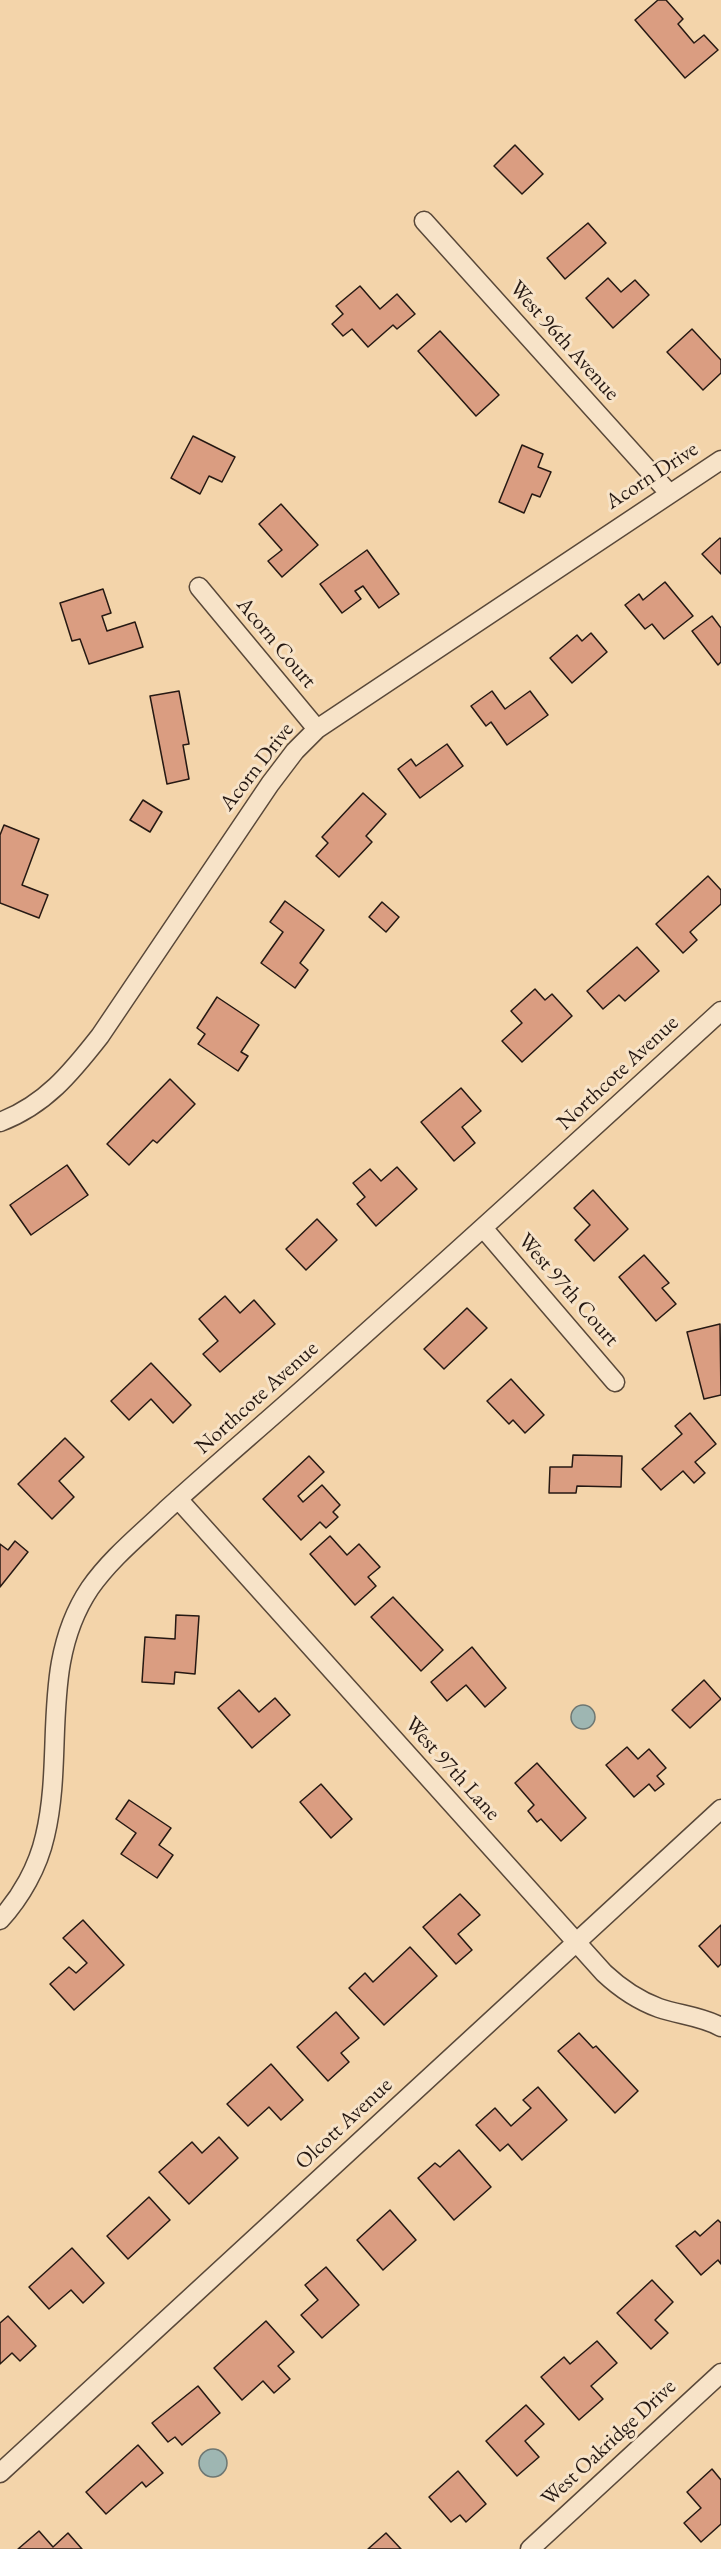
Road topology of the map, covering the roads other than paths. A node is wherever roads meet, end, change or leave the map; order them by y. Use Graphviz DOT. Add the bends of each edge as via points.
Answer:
graph roads {
  1 [pos="424,221"];
  2 [pos="721,460"];
  3 [pos="669,493"];
  4 [pos="199,587"];
  5 [pos="317,729"];
  6 [pos="721,1011"];
  7 [pos="0,1122"];
  8 [pos="484,1229"];
  9 [pos="615,1382"];
  10 [pos="178,1499"];
  11 [pos="721,1809"];
  12 [pos="0,1920"];
  13 [pos="576,1943"];
  14 [pos="721,2027"];
  15 [pos="721,2373"];
  16 [pos="0,2473"];
  17 [pos="530,2549"];
  1 -- 3 [label="street, West 96th Avenue"];
  2 -- 3 [label="street, Acorn Drive"];
  3 -- 5 [label="street, Acorn Drive"];
  4 -- 5 [label="street, Acorn Court"];
  5 -- 7 [label="street, Acorn Drive" via="270,784 100,1036 44,1098 25,1112"];
  6 -- 8 [label="street, Northcote Avenue"];
  8 -- 9 [label="street, West 97th Court"];
  8 -- 10 [label="street, Northcote Avenue"];
  10 -- 12 [label="street, Northcote Avenue" via="101,1574 72,1623 58,1674 52,1797 45,1838 20,1894"];
  10 -- 13 [label="street, West 97th Lane"];
  11 -- 13 [label="street, Olcott Avenue"];
  13 -- 14 [label="street, West 97th Lane" via="631,1995"];
  13 -- 16 [label="street, Olcott Avenue"];
  15 -- 17 [label="street, West Oakridge Drive"];
}
